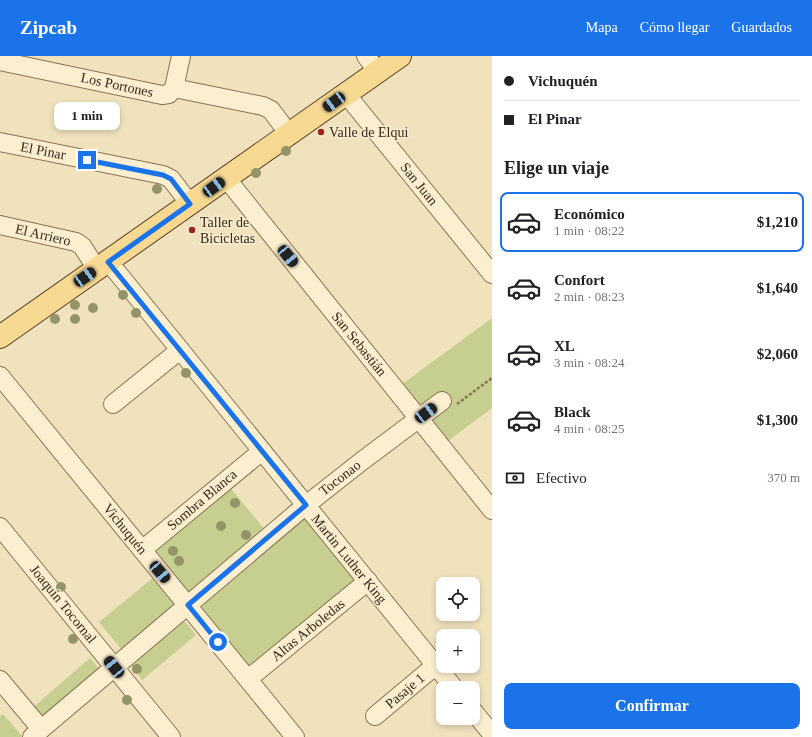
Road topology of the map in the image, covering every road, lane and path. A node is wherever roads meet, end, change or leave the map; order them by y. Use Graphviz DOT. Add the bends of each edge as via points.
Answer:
graph roads {
  1 [pos="180,56"];
  2 [pos="400,56"];
  3 [pos="0,61"];
  4 [pos="372,64"];
  5 [pos="174,88"];
  6 [pos="346,94"];
  7 [pos="289,134"];
  8 [pos="0,142"];
  9 [pos="226,178"];
  10 [pos="190,204"];
  11 [pos="0,225"];
  12 [pos="103,265"];
  13 [pos="492,274"];
  14 [pos="0,337"];
  15 [pos="180,350"];
  16 [pos="0,376"];
  17 [pos="492,378"];
  18 [pos="449,403"];
  19 [pos="113,404"];
  20 [pos="419,419"];
  21 [pos="262,451"];
  22 [pos="306,505"];
  23 [pos="492,510"];
  24 [pos="0,527"];
  25 [pos="142,550"];
  26 [pos="368,581"];
  27 [pos="188,605"];
  28 [pos="436,665"];
  29 [pos="114,667"];
  30 [pos="442,673"];
  31 [pos="248,679"];
  32 [pos="0,680"];
  33 [pos="449,681"];
  34 [pos="375,716"];
  35 [pos="480,719"];
  36 [pos="492,734"];
  37 [pos="35,735"];
  38 [pos="171,737"];
  39 [pos="295,737"];
  1 -- 5 [label="street"];
  2 -- 4 [label="main road"];
  3 -- 5 [label="street, Los Portones" via="162,95 169,94"];
  4 -- 6 [label="main road"];
  5 -- 7 [label="street, Los Portones" via="263,106 270,110"];
  6 -- 7 [label="main road"];
  6 -- 13 [label="street, San Juan"];
  7 -- 9 [label="main road"];
  8 -- 10 [label="street, El Pinar" via="163,175 171,179"];
  9 -- 10 [label="main road"];
  9 -- 20 [label="street, San Sebastián"];
  10 -- 12 [label="main road"];
  11 -- 12 [label="street, El Arriero" via="76,242"];
  12 -- 14 [label="main road"];
  12 -- 15 [label="street, Martin Luther King"];
  15 -- 19 [label="street"];
  15 -- 21 [label="street, Martin Luther King"];
  16 -- 25 [label="street, Vichuquén"];
  17 -- 18 [label="path"];
  18 -- 20 [label="street, Toconao"];
  20 -- 22 [label="street, Toconao"];
  20 -- 23 [label="street, San Sebastián"];
  21 -- 22 [label="street, Martin Luther King"];
  21 -- 25 [label="street, Sombra Blanca"];
  22 -- 26 [label="street, Martin Luther King"];
  22 -- 27 [label="street, Toconao"];
  24 -- 29 [label="street, Joaquín Tocornal"];
  25 -- 27 [label="street, Vichuquén"];
  26 -- 28 [label="street, Martin Luther King"];
  26 -- 31 [label="street, Altas Arboledas"];
  27 -- 29 [label="street, Toconao"];
  27 -- 31 [label="street, Vichuquén"];
  28 -- 34 [label="street, Pasaje 1"];
  29 -- 37 [label="street, Toconao"];
  29 -- 38 [label="street, Joaquín Tocornal"];
  30 -- 33 [label="street, Martin Luther King"];
  31 -- 39 [label="street, Vichuquén"];
  32 -- 37 [label="street"];
  35 -- 36 [label="street"];
}
